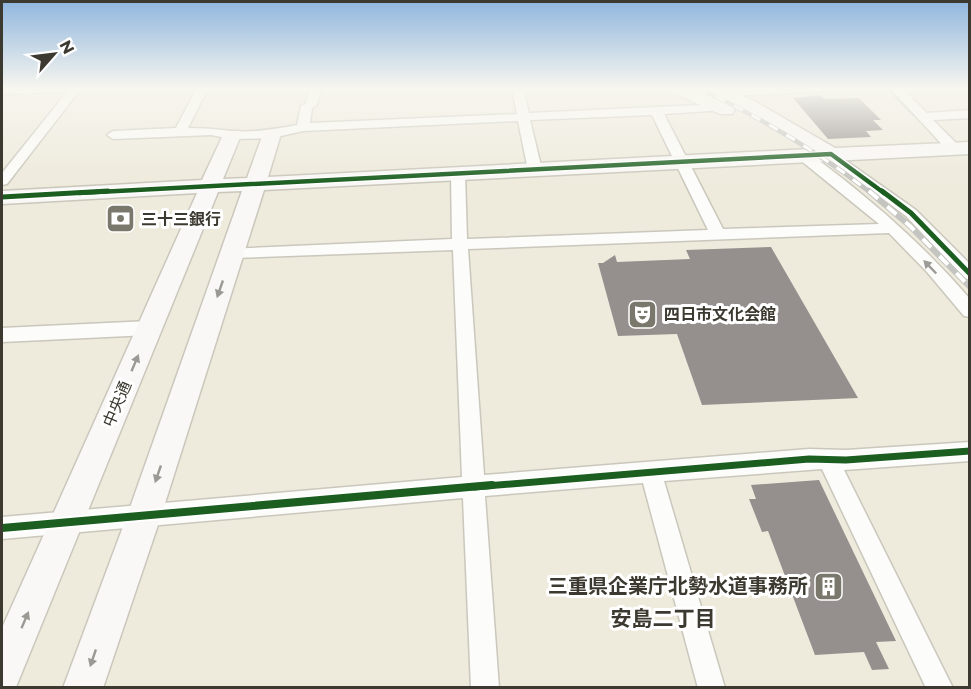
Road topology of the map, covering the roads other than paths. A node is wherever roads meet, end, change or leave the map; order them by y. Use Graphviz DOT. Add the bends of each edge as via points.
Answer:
graph roads {
  1 [pos="50,120"];
  2 [pos="186,120"];
  3 [pos="305,120"];
  4 [pos="454,120"];
  5 [pos="524,120"];
  6 [pos="661,120"];
  7 [pos="753,120"];
  8 [pos="771,120"];
  9 [pos="927,120"];
  10 [pos="303,127"];
  11 [pos="180,132"];
  12 [pos="272,134"];
  13 [pos="113,135"];
  14 [pos="232,135"];
  15 [pos="961,148"];
  16 [pos="831,154"];
  17 [pos="804,156"];
  18 [pos="682,163"];
  19 [pos="535,170"];
  20 [pos="458,174"];
  21 [pos="2,181"];
  22 [pos="257,184"];
  23 [pos="209,187"];
  24 [pos="2,197"];
  25 [pos="892,228"];
  26 [pos="717,233"];
  27 [pos="460,244"];
  28 [pos="232,253"];
  29 [pos="969,274"];
  30 [pos="969,311"];
  31 [pos="149,328"];
  32 [pos="2,335"];
  33 [pos="969,451"];
  34 [pos="828,459"];
  35 [pos="651,472"];
  36 [pos="474,488"];
  37 [pos="144,516"];
  38 [pos="66,524"];
  39 [pos="2,528"];
  40 [pos="2,673"];
  41 [pos="83,687"];
  42 [pos="485,687"];
  43 [pos="712,687"];
  44 [pos="940,687"];
  1 -- 21 [label="street"];
  2 -- 11 [label="street"];
  3 -- 10 [label="street"];
  4 -- 10 [label="street"];
  5 -- 19 [label="street"];
  6 -- 18 [label="street"];
  7 -- 17 [label="street"];
  8 -- 16 [label="street"];
  9 -- 15 [label="street"];
  10 -- 12 [label="street"];
  11 -- 13 [label="street"];
  11 -- 14 [label="street"];
  12 -- 14 [label="street"];
  12 -- 22 [label="street"];
  14 -- 23 [label="street, 中央通"];
  15 -- 16 [label="street"];
  16 -- 17 [label="street"];
  16 -- 29 [label="street" via="911,213"];
  17 -- 18 [label="street"];
  17 -- 25 [label="street"];
  18 -- 19 [label="street"];
  18 -- 26 [label="street"];
  19 -- 20 [label="street"];
  20 -- 22 [label="street"];
  20 -- 27 [label="street"];
  22 -- 23 [label="street"];
  22 -- 28 [label="street"];
  23 -- 24 [label="street"];
  23 -- 31 [label="street, 中央通"];
  25 -- 26 [label="street"];
  30 -- 25 [label="street, one-way"];
  26 -- 27 [label="street"];
  27 -- 28 [label="street"];
  27 -- 36 [label="street"];
  28 -- 37 [label="street, one-way"];
  31 -- 32 [label="street"];
  38 -- 31 [label="street, 中央通, one-way"];
  33 -- 34 [label="street"];
  34 -- 35 [label="street"];
  34 -- 44 [label="street"];
  35 -- 36 [label="street"];
  35 -- 43 [label="street"];
  36 -- 37 [label="street"];
  36 -- 42 [label="street"];
  37 -- 38 [label="street"];
  37 -- 41 [label="street, one-way"];
  38 -- 39 [label="street"];
  40 -- 38 [label="street, 中央通, one-way"];
}
